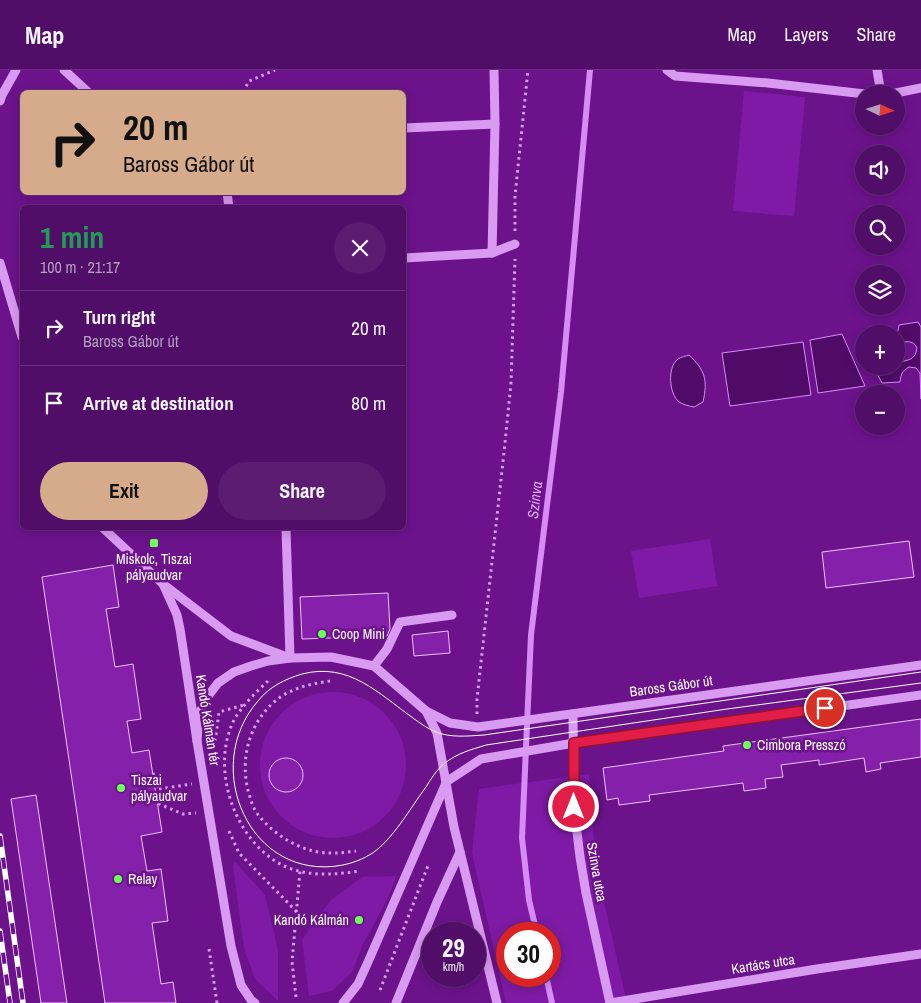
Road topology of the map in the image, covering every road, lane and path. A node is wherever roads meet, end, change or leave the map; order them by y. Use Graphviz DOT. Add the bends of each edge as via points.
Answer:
graph roads {
  1 [pos="16,70"];
  2 [pos="64,70"];
  3 [pos="275,70"];
  4 [pos="494,70"];
  5 [pos="528,70"];
  6 [pos="667,70"];
  7 [pos="877,70"];
  8 [pos="880,85"];
  9 [pos="921,88"];
  10 [pos="86,90"];
  11 [pos="244,90"];
  12 [pos="905,91"];
  13 [pos="855,93"];
  14 [pos="0,101"];
  15 [pos="495,124"];
  16 [pos="406,128"];
  17 [pos="515,244"];
  18 [pos="492,253"];
  19 [pos="406,258"];
  20 [pos="0,263"];
  21 [pos="20,330"];
  22 [pos="105,530"];
  23 [pos="286,530"];
  24 [pos="163,584"];
  25 [pos="452,615"];
  26 [pos="290,658"];
  27 [pos="921,665"];
  28 [pos="374,666"];
  29 [pos="268,681"];
  30 [pos="330,681"];
  31 [pos="921,695"];
  32 [pos="245,705"];
  33 [pos="426,711"];
  34 [pos="573,714"];
  35 [pos="478,727"];
  36 [pos="216,735"];
  37 [pos="197,741"];
  38 [pos="574,743"];
  39 [pos="153,773"];
  40 [pos="446,782"];
  41 [pos="192,784"];
  42 [pos="159,789"];
  43 [pos="196,813"];
  44 [pos="229,831"];
  45 [pos="356,851"];
  46 [pos="460,852"];
  47 [pos="432,854"];
  48 [pos="300,871"];
  49 [pos="360,871"];
  50 [pos="296,912"];
  51 [pos="209,949"];
  52 [pos="921,954"];
  53 [pos="380,990"];
  54 [pos="296,997"];
  55 [pos="216,1003"];
  56 [pos="255,1003"];
  57 [pos="343,1003"];
  58 [pos="396,1003"];
  59 [pos="494,1003"];
  60 [pos="610,1003"];
  1 -- 14 [label="street"];
  2 -- 10 [label="street"];
  3 -- 11 [label="path" via="249,81"];
  4 -- 15 [label="street"];
  5 -- 17 [label="path" via="515,196"];
  6 -- 13 [label="street" via="675,76"];
  7 -- 8 [label="street"];
  9 -- 12 [label="street"];
  15 -- 16 [label="street"];
  15 -- 18 [label="street"];
  17 -- 18 [label="street"];
  17 -- 35 [label="path" via="511,383 477,699"];
  18 -- 19 [label="street"];
  20 -- 21 [label="street"];
  22 -- 24 [label="street"];
  23 -- 26 [label="street"];
  24 -- 26 [label="street" via="231,636"];
  24 -- 37 [label="street, Kandó Kálmán tér" via="180,628"];
  25 -- 28 [label="street" via="400,622"];
  26 -- 28 [label="street" via="331,657"];
  26 -- 37 [label="street" via="251,666 218,683 199,714"];
  27 -- 34 [label="street, Baross Gábor út"];
  28 -- 33 [label="street"];
  29 -- 32 [label="path"];
  30 -- 45 [label="path" via="287,693 260,718 245,754 247,790 259,816 285,839 319,852"];
  31 -- 38 [label="street"];
  32 -- 36 [label="path" via="219,712"];
  32 -- 48 [label="path" via="228,737 225,756 227,792 253,842 268,856"];
  33 -- 35 [label="street, Baross Gábor út" via="450,723"];
  33 -- 40 [label="street" via="437,733"];
  34 -- 35 [label="street, Baross Gábor út"];
  34 -- 38 [label="street, Szinva utca"];
  37 -- 56 [label="street, Kandó Kálmán tér" via="230,946 242,985"];
  38 -- 40 [label="street" via="481,759"];
  38 -- 60 [label="street, Szinva utca" via="574,807 580,857"];
  39 -- 42 [label="path"];
  40 -- 46 [label="street"];
  40 -- 57 [label="street" via="365,970"];
  41 -- 42 [label="path"];
  42 -- 43 [label="path" via="157,803 183,814"];
  44 -- 50 [label="path" via="239,853"];
  46 -- 58 [label="street"];
  46 -- 59 [label="street"];
  47 -- 53 [label="path"];
  48 -- 49 [label="path" via="319,875"];
  48 -- 50 [label="path"];
  50 -- 54 [label="path" via="292,962"];
  51 -- 55 [label="path"];
  52 -- 60 [label="street, Kartács utca"];
}
